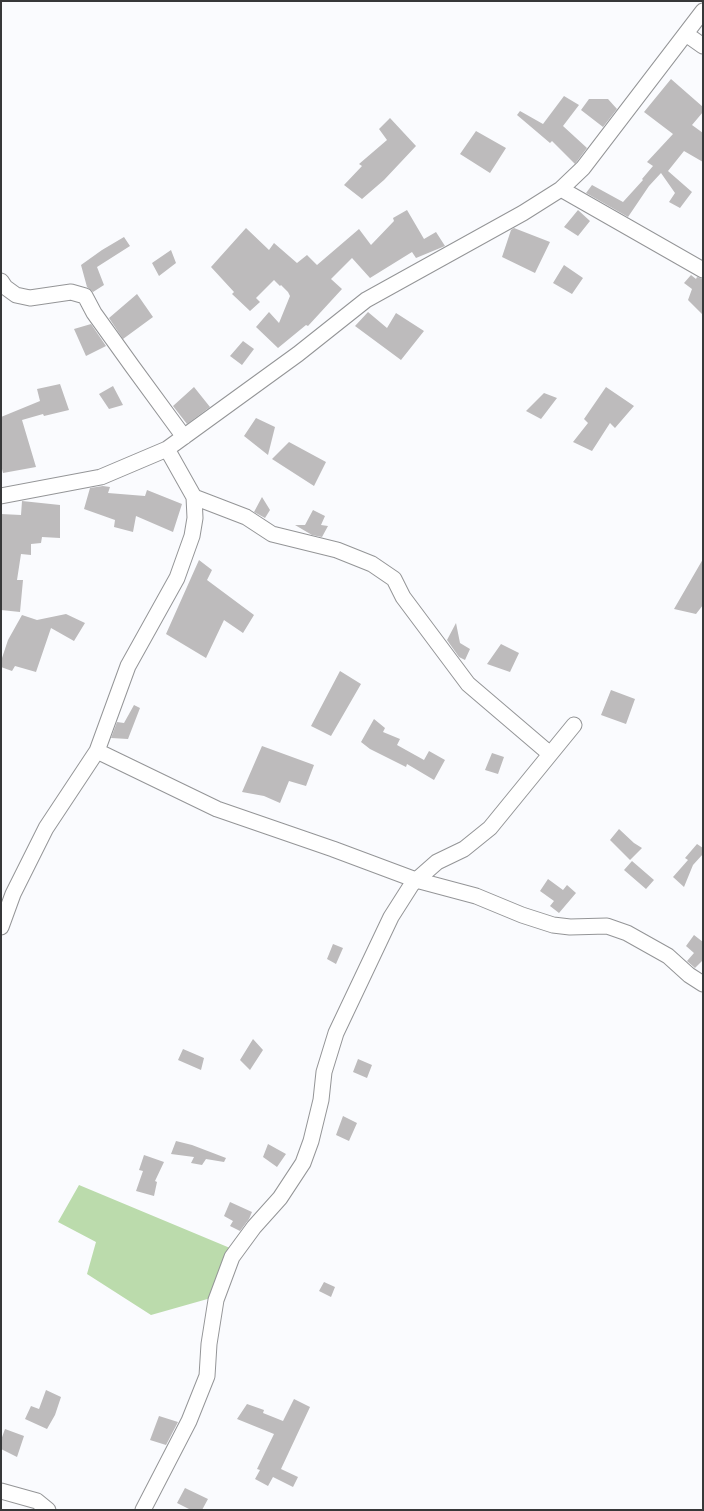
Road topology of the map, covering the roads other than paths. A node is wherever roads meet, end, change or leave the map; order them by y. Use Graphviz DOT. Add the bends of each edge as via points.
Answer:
graph roads {
  1 [pos="703,11"];
  2 [pos="686,34"];
  3 [pos="703,46"];
  4 [pos="561,189"];
  5 [pos="703,270"];
  6 [pos="1,281"];
  7 [pos="184,437"];
  8 [pos="167,450"];
  9 [pos="1,496"];
  10 [pos="194,497"];
  11 [pos="574,725"];
  12 [pos="97,751"];
  13 [pos="550,754"];
  14 [pos="416,880"];
  15 [pos="1,927"];
  16 [pos="703,984"];
  17 [pos="1,1491"];
  18 [pos="48,1510"];
  19 [pos="143,1510"];
  1 -- 2 [label="street"];
  2 -- 3 [label="street"];
  2 -- 4 [label="street" via="583,168"];
  4 -- 5 [label="street"];
  4 -- 7 [label="street" via="523,213 366,300 298,354"];
  6 -- 7 [label="street" via="16,295 30,298 71,292 85,296 94,313"];
  7 -- 8 [label="street"];
  8 -- 9 [label="street" via="101,477"];
  8 -- 10 [label="street"];
  10 -- 12 [label="street" via="195,518 192,536 177,578 128,666"];
  10 -- 13 [label="street" via="246,517 272,534 337,550 372,564 394,579 403,597 468,684"];
  11 -- 13 [label="street"];
  12 -- 14 [label="street" via="217,809"];
  12 -- 15 [label="street" via="46,828 13,894"];
  13 -- 14 [label="street" via="490,828 464,849 438,862"];
  14 -- 16 [label="street" via="476,896 553,925 607,926 627,933 668,956"];
  14 -- 19 [label="street" via="390,917 336,1033 324,1072 321,1100 311,1141 303,1163 280,1198 232,1257 216,1300 207,1376 189,1421"];
  17 -- 18 [label="street" via="37,1501"];
}
